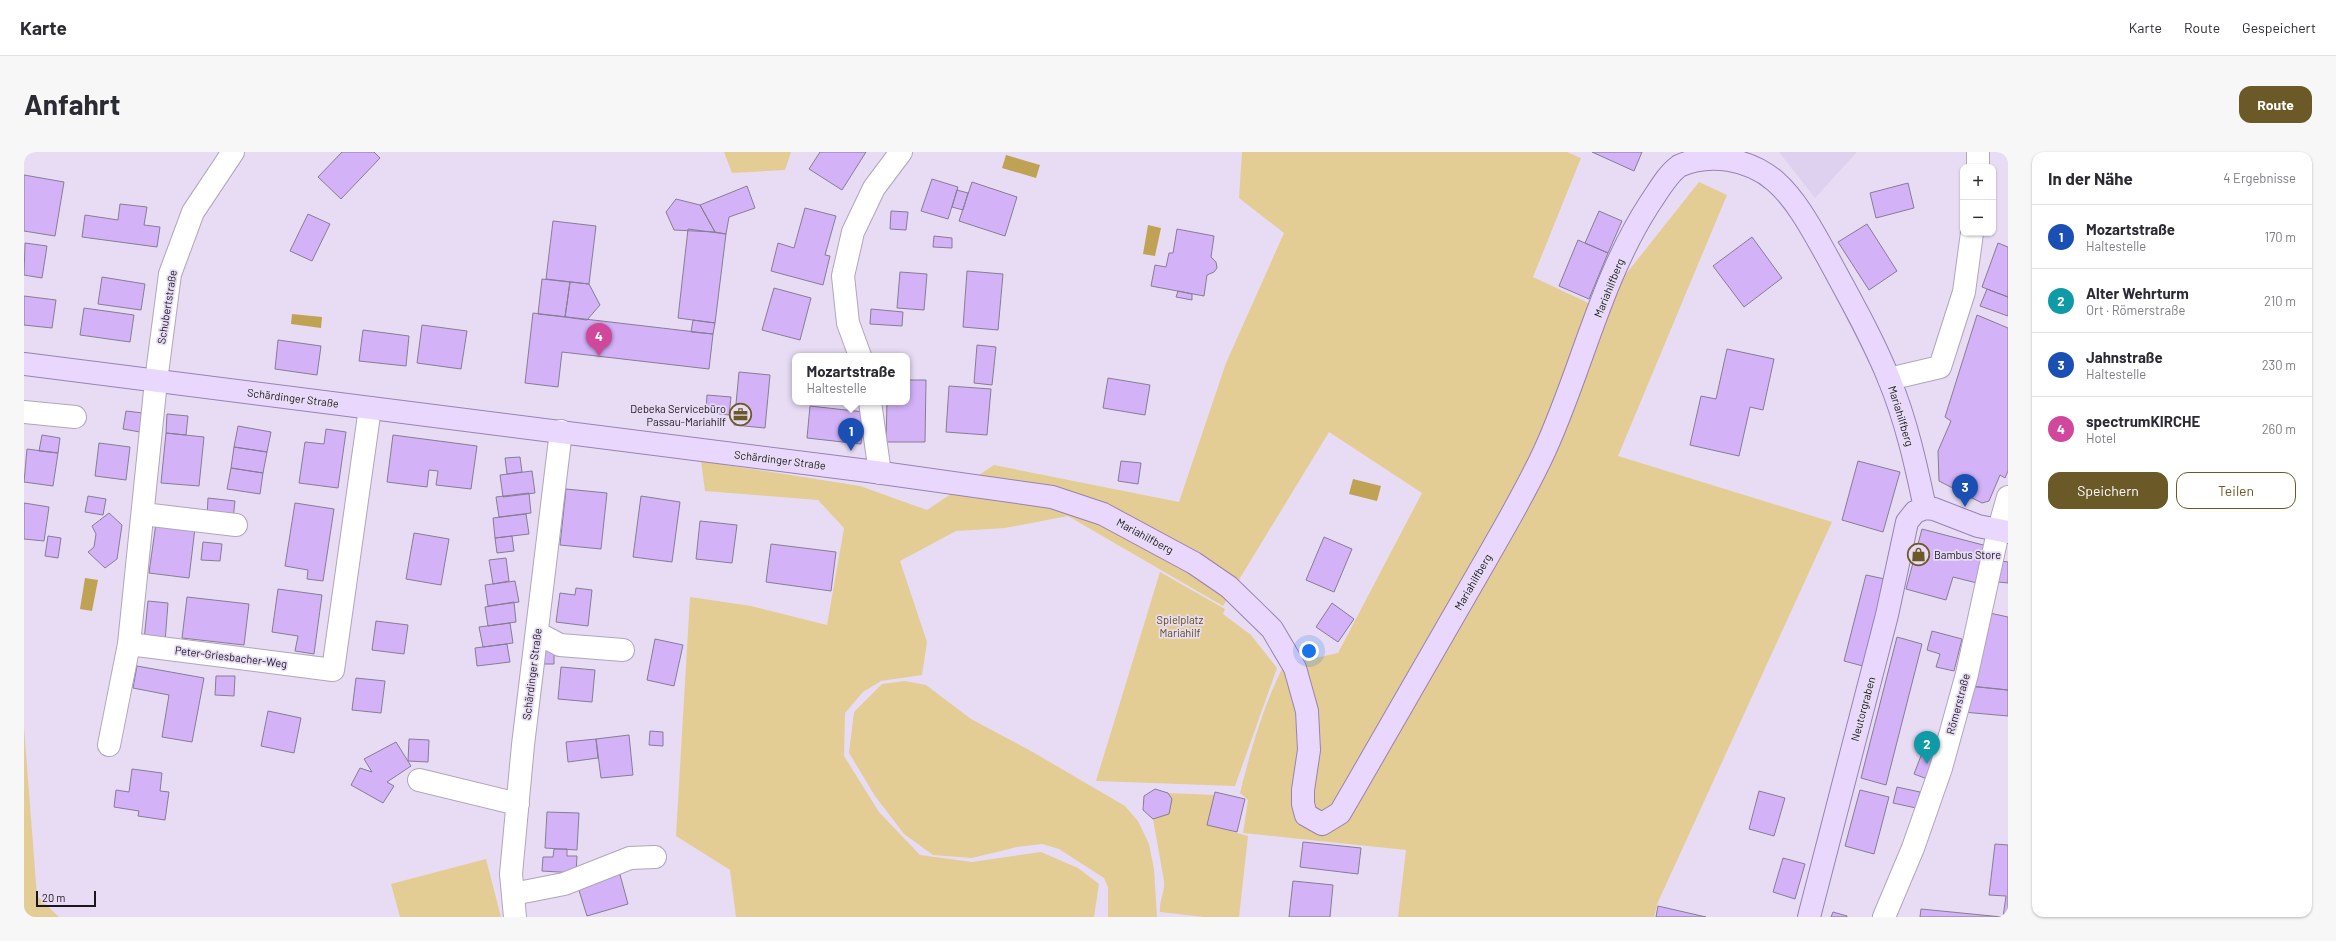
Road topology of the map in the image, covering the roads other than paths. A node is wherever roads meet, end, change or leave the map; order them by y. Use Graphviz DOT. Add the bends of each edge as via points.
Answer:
graph roads {
  1 [pos="233,152"];
  2 [pos="901,152"];
  3 [pos="1978,152"];
  4 [pos="1699,154"];
  5 [pos="1978,164"];
  6 [pos="1972,236"];
  7 [pos="859,353"];
  8 [pos="24,364"];
  9 [pos="1889,379"];
  10 [pos="156,381"];
  11 [pos="870,405"];
  12 [pos="370,408"];
  13 [pos="24,412"];
  14 [pos="75,417"];
  15 [pos="561,431"];
  16 [pos="880,473"];
  17 [pos="2008,497"];
  18 [pos="1925,508"];
  19 [pos="143,514"];
  20 [pos="236,525"];
  21 [pos="2003,532"];
  22 [pos="537,633"];
  23 [pos="129,644"];
  24 [pos="623,650"];
  25 [pos="109,745"];
  26 [pos="419,780"];
  27 [pos="518,804"];
  28 [pos="655,857"];
  29 [pos="513,894"];
  30 [pos="515,917"];
  31 [pos="1809,917"];
  32 [pos="1884,917"];
  1 -- 10 [label="street, Schubertstraße" via="193,212 170,274"];
  2 -- 7 [label="street" via="871,194 853,232 843,276 848,324"];
  3 -- 5 [label="street"];
  4 -- 9 [label="main road, Mariahilfberg" via="1736,157 1777,183 1809,224 1848,294"];
  4 -- 16 [label="main road, Mariahilfberg" via="1680,166 1663,183 1634,229 1610,282 1546,449 1358,782 1340,813 1330,821 1322,824 1312,820 1306,815 1303,804 1309,750 1307,710 1295,668 1272,629 1229,587 1147,536 1103,514 1052,497"];
  6 -- 9 [label="street" via="1964,292 1940,367"];
  8 -- 10 [label="main road, Schärdinger Straße"];
  9 -- 18 [label="main road, Mariahilfberg" via="1906,432"];
  10 -- 12 [label="main road, Schärdinger Straße"];
  10 -- 19 [label="street"];
  11 -- 16 [label="street"];
  12 -- 15 [label="main road, Schärdinger Straße"];
  12 -- 23 [label="street, Peter-Griesbacher-Weg" via="333,670"];
  13 -- 14 [label="street"];
  15 -- 16 [label="main road, Schärdinger Straße"];
  15 -- 22 [label="street, Schärdinger Straße"];
  17 -- 21 [label="street, Römerstraße"];
  18 -- 21 [label="main road" via="1934,508 1978,526"];
  18 -- 31 [label="main road, Neutorgraben" via="1915,512 1907,522 1887,615"];
  19 -- 20 [label="street"];
  19 -- 23 [label="street"];
  21 -- 32 [label="street, Römerstraße" via="1941,768 1913,848"];
  22 -- 24 [label="street" via="560,645"];
  22 -- 27 [label="street, Schärdinger Straße"];
  23 -- 25 [label="street"];
  26 -- 27 [label="street"];
  27 -- 29 [label="street, Schärdinger Straße" via="511,874"];
  28 -- 29 [label="street" via="630,858 564,884"];
  29 -- 30 [label="street, Schärdinger Straße"];
}
